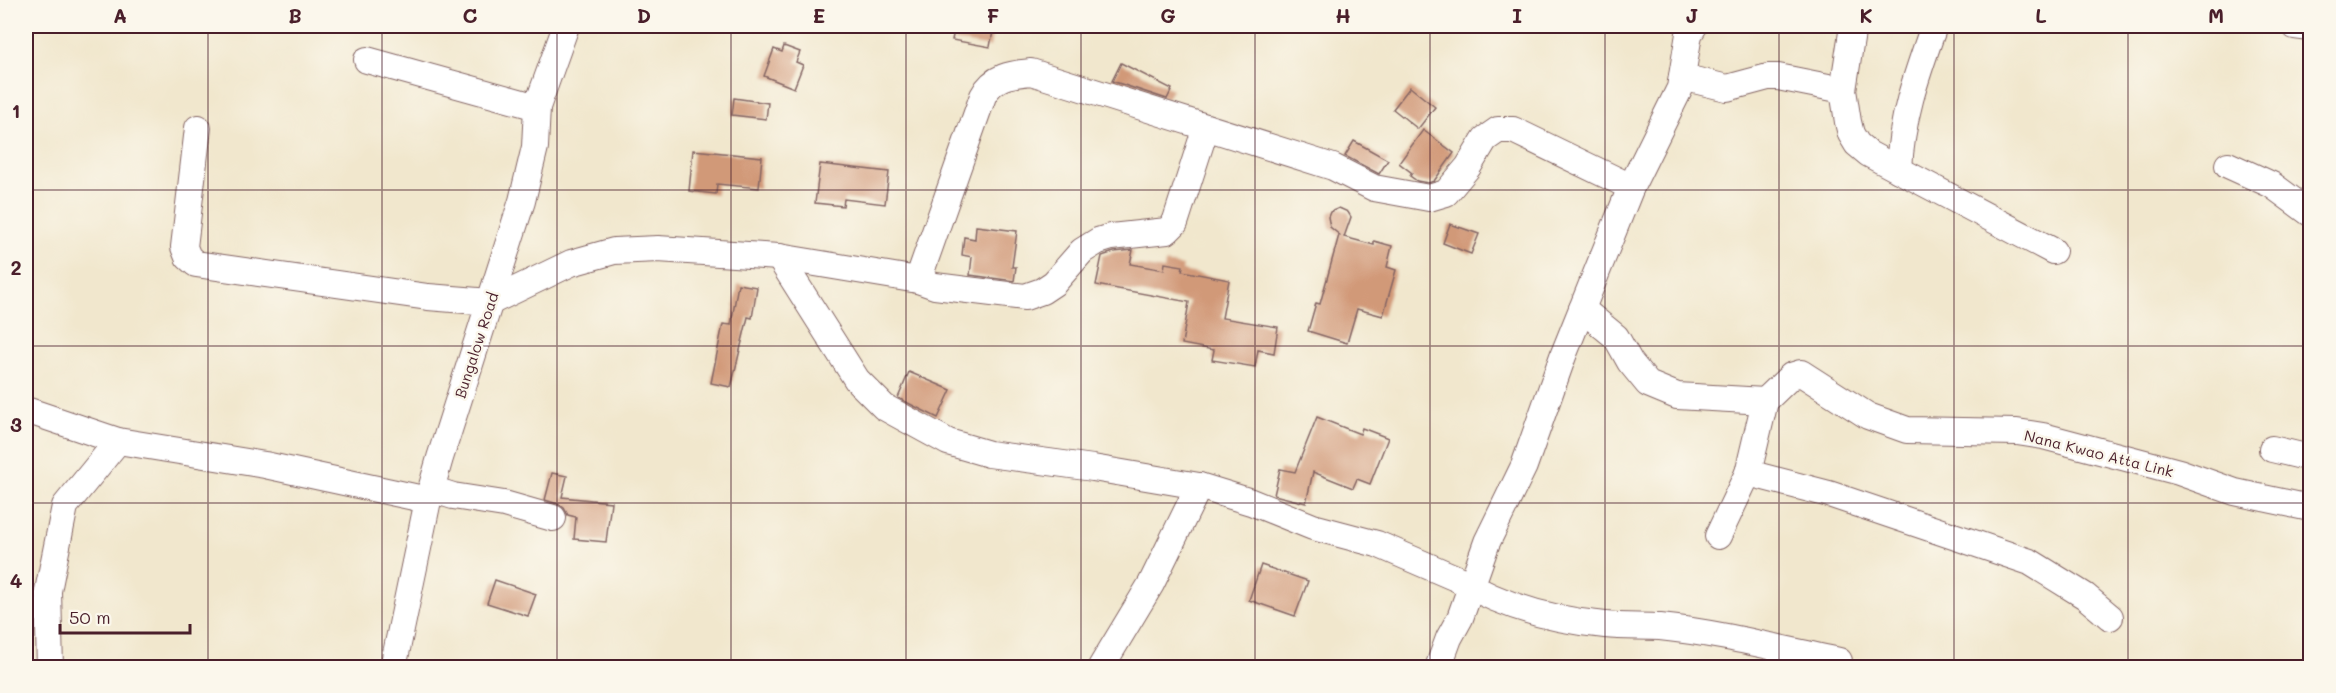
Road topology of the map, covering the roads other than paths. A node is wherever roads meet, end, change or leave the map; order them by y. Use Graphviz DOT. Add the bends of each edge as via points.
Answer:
graph roads {
  1 [pos="566,26"];
  2 [pos="1694,26"];
  3 [pos="1853,26"];
  4 [pos="1934,26"];
  5 [pos="2295,26"];
  6 [pos="2310,28"];
  7 [pos="367,60"];
  8 [pos="1682,77"];
  9 [pos="1843,90"];
  10 [pos="537,107"];
  11 [pos="1206,127"];
  12 [pos="198,128"];
  13 [pos="2228,165"];
  14 [pos="1899,170"];
  15 [pos="1631,187"];
  16 [pos="2310,213"];
  17 [pos="2053,251"];
  18 [pos="779,257"];
  19 [pos="918,280"];
  20 [pos="490,302"];
  21 [pos="1582,309"];
  22 [pos="1765,401"];
  23 [pos="26,410"];
  24 [pos="118,441"];
  25 [pos="2272,449"];
  26 [pos="2310,458"];
  27 [pos="1748,473"];
  28 [pos="1199,486"];
  29 [pos="430,495"];
  30 [pos="2310,508"];
  31 [pos="554,518"];
  32 [pos="1718,536"];
  33 [pos="1470,587"];
  34 [pos="2110,617"];
  35 [pos="1839,661"];
  36 [pos="1101,667"];
  37 [pos="50,668"];
  38 [pos="393,668"];
  39 [pos="1438,668"];
  1 -- 10 [label="street, Bungalow Road"];
  2 -- 8 [label="street" via="1689,34"];
  3 -- 9 [label="street"];
  4 -- 14 [label="street" via="1906,114"];
  5 -- 6 [label="street"];
  7 -- 10 [label="street"];
  8 -- 9 [label="street" via="1727,88 1778,77"];
  8 -- 15 [label="street" via="1675,100"];
  9 -- 14 [label="street" via="1851,134 1857,144"];
  10 -- 20 [label="street, Bungalow Road" via="533,158"];
  11 -- 15 [label="street" via="1333,167 1374,188 1429,198 1446,193 1485,140 1498,130 1514,130"];
  11 -- 19 [label="street" via="1175,223 1167,231 1098,241 1082,251 1054,283 1025,297 935,286"];
  11 -- 19 [label="street" via="1031,72 1009,74 988,85"];
  12 -- 20 [label="street" via="184,247 196,264"];
  13 -- 16 [label="street" via="2272,185"];
  14 -- 17 [label="street"];
  15 -- 21 [label="street"];
  18 -- 19 [label="street"];
  18 -- 20 [label="street" via="658,249 614,251 571,263"];
  18 -- 28 [label="street" via="857,380 899,417 948,442 989,454"];
  20 -- 29 [label="street, Bungalow Road"];
  21 -- 22 [label="street" via="1616,336 1648,384 1677,396"];
  21 -- 33 [label="street" via="1524,466"];
  22 -- 27 [label="street"];
  22 -- 30 [label="street, Nana Kwao Atta Link" via="1791,376 1801,373 1868,416 1907,430 2043,436 2179,472 2235,492"];
  23 -- 24 [label="street"];
  24 -- 29 [label="street"];
  24 -- 37 [label="street" via="65,506 48,591"];
  25 -- 26 [label="street"];
  27 -- 32 [label="street"];
  27 -- 34 [label="street" via="1829,494 2030,562 2085,596"];
  28 -- 33 [label="street" via="1313,527 1377,544"];
  28 -- 36 [label="street" via="1151,584"];
  29 -- 31 [label="street" via="504,504"];
  29 -- 38 [label="street, Bungalow Road"];
  33 -- 35 [label="street" via="1553,617 1659,627"];
  33 -- 39 [label="street"];
}
